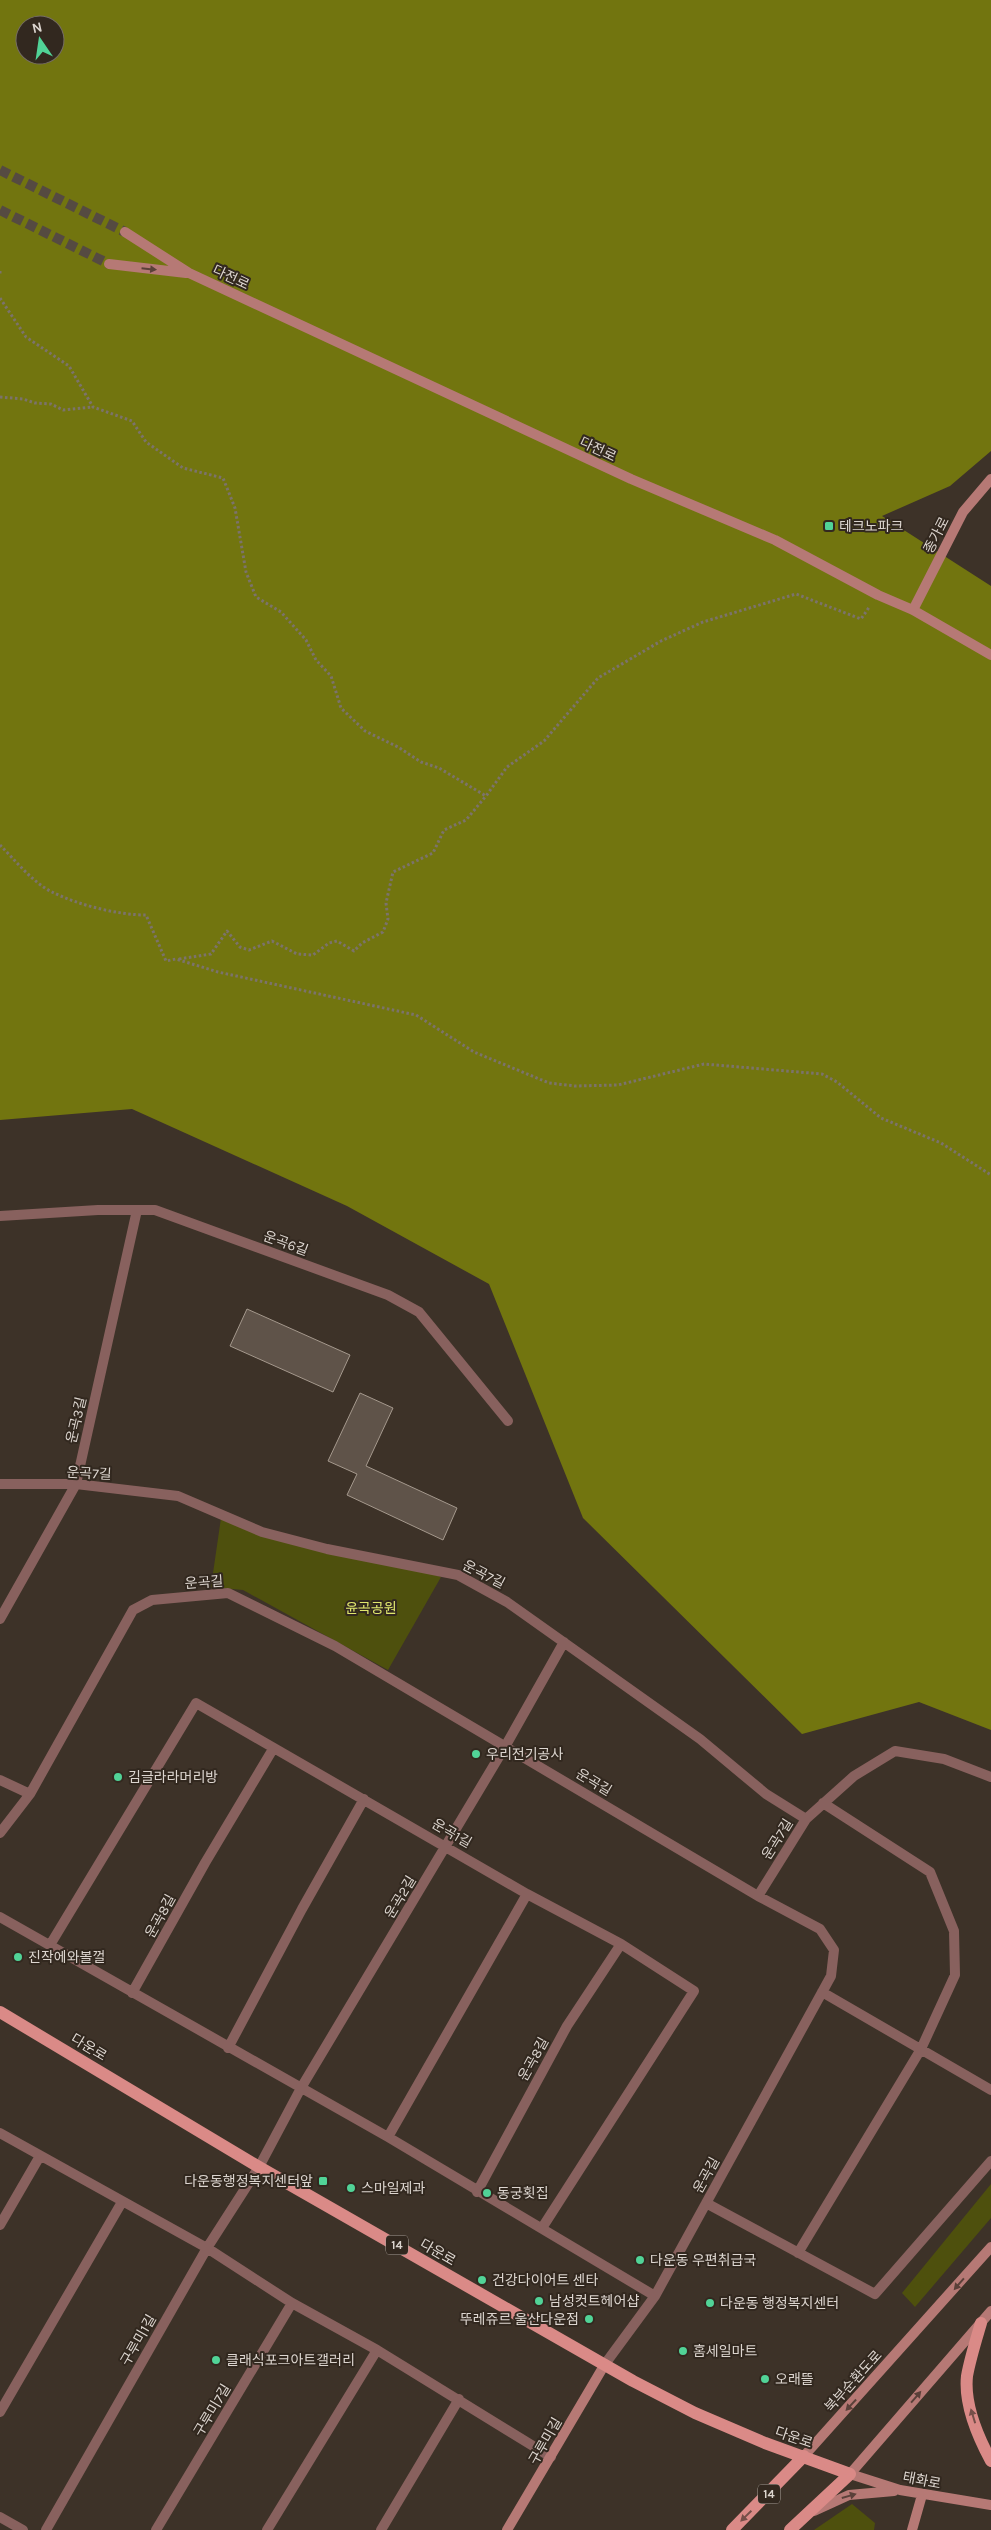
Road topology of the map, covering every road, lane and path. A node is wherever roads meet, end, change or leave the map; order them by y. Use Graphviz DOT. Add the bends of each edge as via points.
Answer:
graph roads {
  1 [pos="125,232"];
  2 [pos="109,264"];
  3 [pos="189,273"];
  4 [pos="0,298"];
  5 [pos="0,397"];
  6 [pos="93,407"];
  7 [pos="991,479"];
  8 [pos="878,595"];
  9 [pos="913,610"];
  10 [pos="991,655"];
  11 [pos="486,796"];
  12 [pos="0,845"];
  13 [pos="176,960"];
  14 [pos="991,1174"];
  15 [pos="137,1210"];
  16 [pos="0,1216"];
  17 [pos="508,1421"];
  18 [pos="0,1484"];
  19 [pos="76,1484"];
  20 [pos="0,1619"];
  21 [pos="564,1642"];
  22 [pos="506,1745"];
  23 [pos="273,1749"];
  24 [pos="991,1777"];
  25 [pos="0,1780"];
  26 [pos="30,1794"];
  27 [pos="364,1799"];
  28 [pos="823,1804"];
  29 [pos="806,1819"];
  30 [pos="0,1833"];
  31 [pos="446,1846"];
  32 [pos="527,1894"];
  33 [pos="758,1896"];
  34 [pos="0,1916"];
  35 [pos="621,1944"];
  36 [pos="50,1945"];
  37 [pos="822,1992"];
  38 [pos="132,1993"];
  39 [pos="0,2012"];
  40 [pos="228,2048"];
  41 [pos="920,2049"];
  42 [pos="301,2088"];
  43 [pos="991,2090"];
  44 [pos="0,2133"];
  45 [pos="388,2138"];
  46 [pos="40,2156"];
  47 [pos="991,2161"];
  48 [pos="259,2166"];
  49 [pos="477,2192"];
  50 [pos="122,2202"];
  51 [pos="706,2203"];
  52 [pos="0,2225"];
  53 [pos="542,2228"];
  54 [pos="991,2247"];
  55 [pos="207,2248"];
  56 [pos="798,2253"];
  57 [pos="655,2296"];
  58 [pos="292,2303"];
  59 [pos="991,2311"];
  60 [pos="981,2323"];
  61 [pos="377,2350"];
  62 [pos="605,2364"];
  63 [pos="458,2399"];
  64 [pos="0,2412"];
  65 [pos="804,2456"];
  66 [pos="551,2457"];
  67 [pos="991,2461"];
  68 [pos="850,2474"];
  69 [pos="900,2490"];
  70 [pos="922,2495"];
  71 [pos="991,2505"];
  72 [pos="804,2516"];
  73 [pos="0,2517"];
  74 [pos="23,2530"];
  75 [pos="46,2530"];
  76 [pos="156,2530"];
  77 [pos="267,2530"];
  78 [pos="381,2530"];
  79 [pos="507,2530"];
  80 [pos="732,2530"];
  81 [pos="790,2530"];
  82 [pos="912,2530"];
  1 -- 3 [label="main road, 다전로"];
  2 -- 3 [label="main road, 다전로, one-way"];
  3 -- 8 [label="main road, 다전로" via="631,479 775,540"];
  4 -- 6 [label="path" via="26,337 69,366"];
  5 -- 6 [label="path" via="52,404 63,410"];
  6 -- 11 [label="path" via="132,421 146,442 183,468 223,478 235,508 246,572 256,597 280,612 306,640 316,660 331,676 341,708 365,731"];
  7 -- 9 [label="main road, 종가로" via="963,512"];
  8 -- 9 [label="main road, 다전로"];
  8 -- 11 [label="path" via="860,619 796,594 703,622 661,641 598,678 544,742 507,768"];
  9 -- 10 [label="main road, 다전로"];
  11 -- 13 [label="path" via="466,820 444,830 433,853 393,872 386,903 388,919 383,932 354,951 337,941 329,943 313,956 297,954 272,941 249,950 240,947 227,931 211,954"];
  12 -- 13 [label="path" via="51,892 121,915 146,915 166,961"];
  13 -- 14 [label="path" via="416,1015 474,1052 549,1083 618,1086 704,1064 822,1074 837,1082 881,1118 941,1143"];
  15 -- 16 [label="street, 운곡6길"];
  15 -- 17 [label="street, 운곡6길" via="155,1210 316,1268 388,1295 419,1312"];
  15 -- 19 [label="street, 운곡3길"];
  18 -- 19 [label="street, 운곡7길"];
  19 -- 20 [label="street, 운곡3길"];
  19 -- 21 [label="street, 운곡7길" via="178,1496 262,1532 327,1549 458,1575 508,1602"];
  21 -- 22 [label="street, 운곡2길"];
  21 -- 29 [label="street, 운곡7길" via="700,1739 766,1794"];
  22 -- 26 [label="street, 운곡길" via="335,1646 228,1593 152,1600 133,1610"];
  22 -- 31 [label="street, 운곡2길"];
  22 -- 33 [label="street, 운곡길"];
  23 -- 27 [label="street, 운곡1길"];
  23 -- 36 [label="street, 운곡1길" via="196,1702"];
  23 -- 38 [label="street, 운곡8길"];
  24 -- 28 [label="street" via="944,1759 895,1751 854,1776"];
  25 -- 26 [label="street"];
  26 -- 30 [label="street, 운곡길"];
  27 -- 31 [label="street, 운곡1길"];
  27 -- 40 [label="street"];
  28 -- 29 [label="street"];
  28 -- 41 [label="street" via="930,1872 954,1931 955,1975"];
  29 -- 33 [label="street, 운곡7길"];
  31 -- 32 [label="street, 운곡1길"];
  31 -- 42 [label="street, 운곡2길"];
  32 -- 35 [label="street, 운곡1길"];
  32 -- 45 [label="street"];
  33 -- 37 [label="street, 운곡길" via="820,1929 834,1950 831,1976"];
  34 -- 36 [label="street"];
  35 -- 49 [label="street, 운곡8길" via="567,2026"];
  35 -- 53 [label="street, 운곡1길" via="694,1991"];
  36 -- 38 [label="street"];
  37 -- 41 [label="street"];
  37 -- 51 [label="street, 운곡길"];
  38 -- 40 [label="street"];
  39 -- 48 [label="main road, 다운로 / 14"];
  40 -- 42 [label="street"];
  41 -- 43 [label="street"];
  41 -- 56 [label="street"];
  42 -- 45 [label="street"];
  42 -- 48 [label="street, 운곡2길"];
  44 -- 46 [label="street"];
  45 -- 49 [label="street"];
  46 -- 50 [label="street"];
  46 -- 52 [label="street"];
  47 -- 56 [label="street" via="875,2294"];
  48 -- 55 [label="street, 구루미1길"];
  48 -- 62 [label="main road, 다운로 / 14"];
  49 -- 53 [label="street"];
  50 -- 55 [label="street"];
  50 -- 64 [label="street"];
  51 -- 56 [label="street"];
  51 -- 57 [label="street, 운곡길"];
  53 -- 57 [label="street"];
  54 -- 65 [label="main road, 북부순환도로, one-way"];
  55 -- 58 [label="street"];
  55 -- 75 [label="street, 구루미1길"];
  57 -- 62 [label="street, 운곡길"];
  58 -- 61 [label="street"];
  58 -- 76 [label="street, 구루미7길"];
  59 -- 60 [label="main road"];
  67 -- 60 [label="main road, one-way" via="982,2445 968,2398 968,2376"];
  68 -- 60 [label="main road, one-way"];
  61 -- 63 [label="street"];
  61 -- 77 [label="street"];
  62 -- 65 [label="main road, 다운로 / 14" via="695,2412 765,2443"];
  62 -- 66 [label="main road, 구루미길"];
  63 -- 66 [label="street"];
  63 -- 78 [label="street"];
  65 -- 68 [label="main road, 다운로 / 14"];
  65 -- 80 [label="main road, 북부순환도로 / 14, one-way"];
  66 -- 79 [label="main road, 구루미길"];
  68 -- 69 [label="main road, 태화로"];
  68 -- 72 [label="main road"];
  69 -- 70 [label="main road, 태화로"];
  72 -- 69 [label="main road, one-way" via="849,2495"];
  70 -- 71 [label="main road, 태화로"];
  70 -- 82 [label="main road"];
  72 -- 81 [label="main road"];
  73 -- 74 [label="street"];
}
